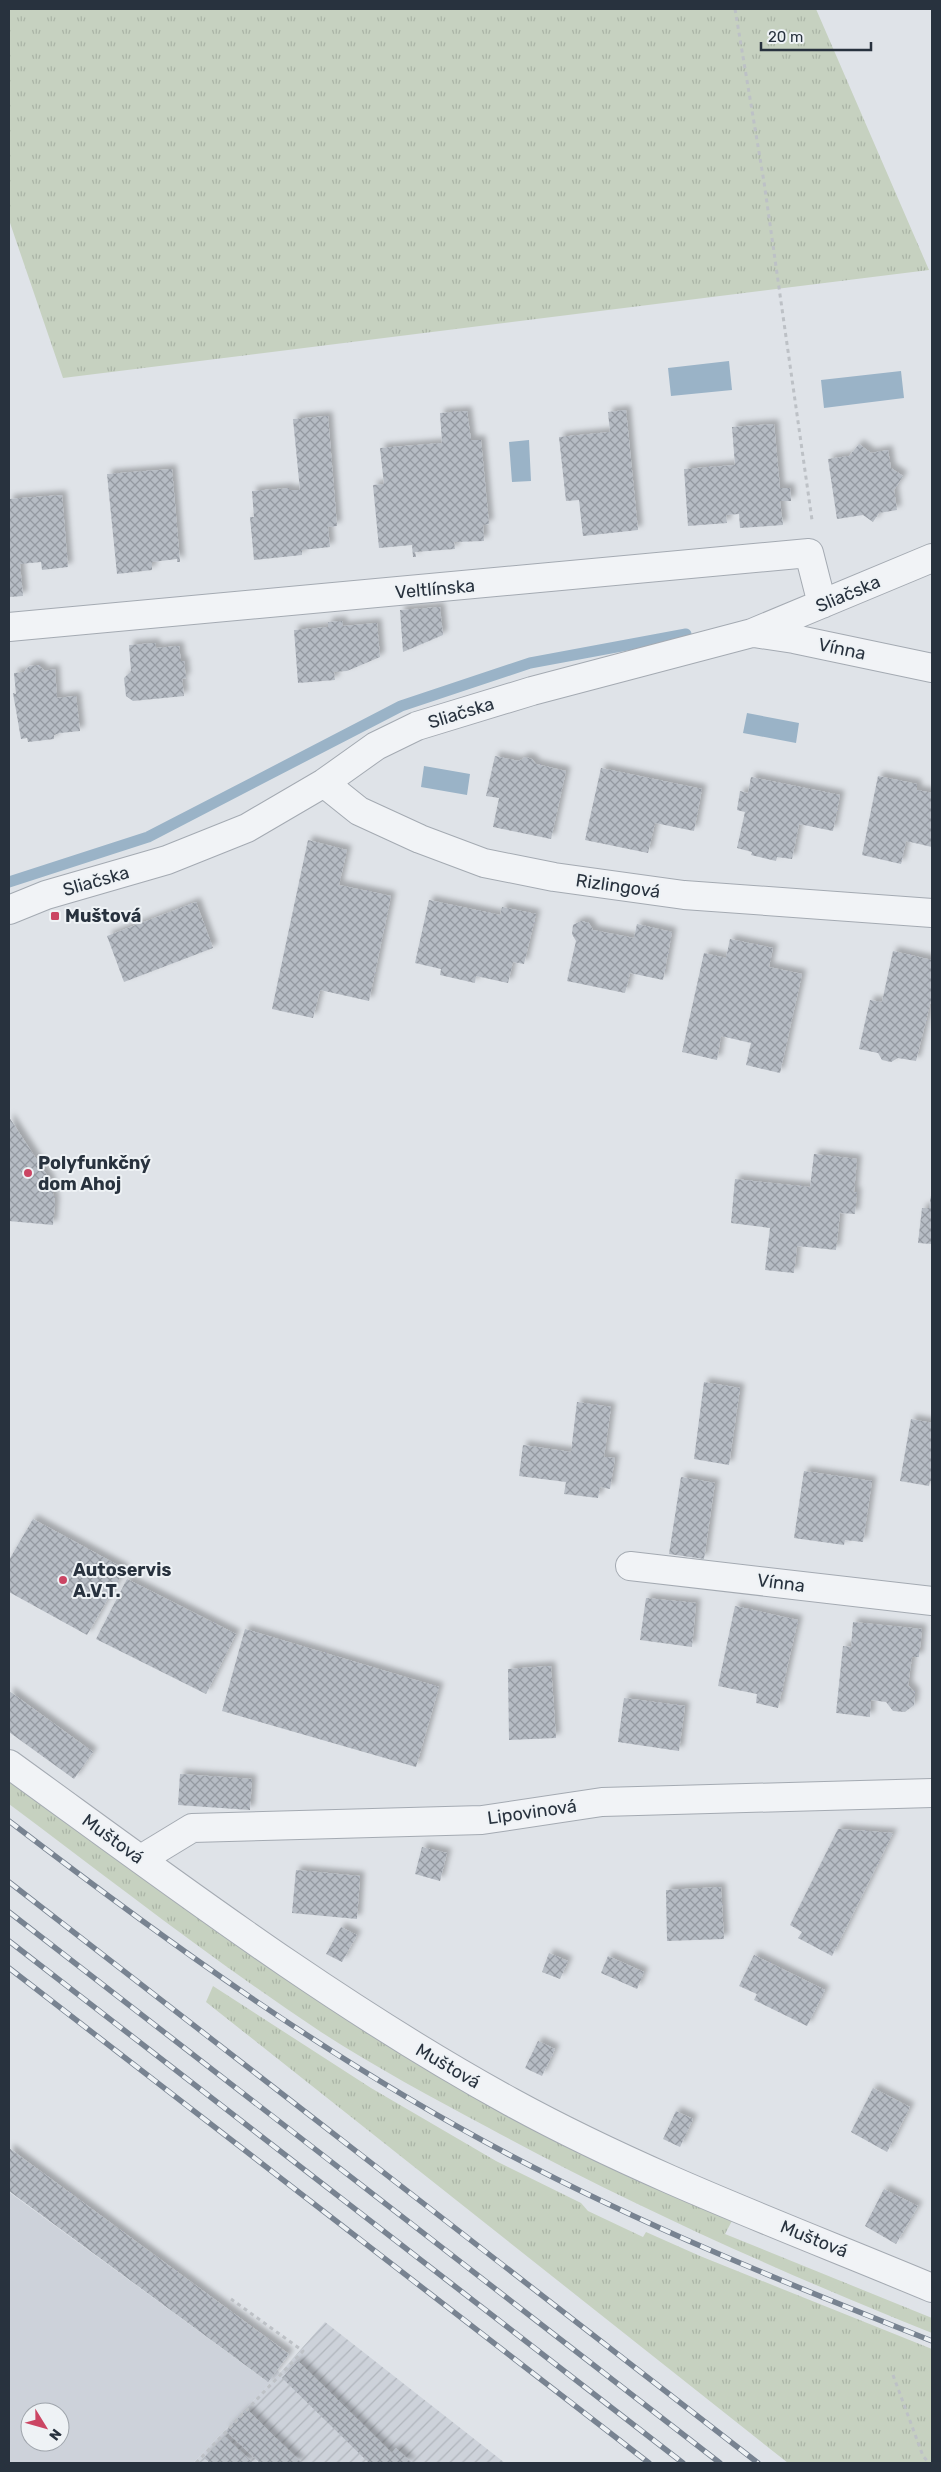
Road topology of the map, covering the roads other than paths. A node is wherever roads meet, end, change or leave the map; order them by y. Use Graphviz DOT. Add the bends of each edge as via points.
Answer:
graph roads {
  1 [pos="932,558"];
  2 [pos="822,604"];
  3 [pos="9,627"];
  4 [pos="752,633"];
  5 [pos="932,668"];
  6 [pos="324,783"];
  7 [pos="9,910"];
  8 [pos="932,913"];
  9 [pos="630,1566"];
  10 [pos="932,1601"];
  11 [pos="9,1764"];
  12 [pos="932,1793"];
  13 [pos="140,1859"];
  14 [pos="932,2288"];
  1 -- 2 [label="street, Sliačska"];
  2 -- 3 [label="street, Veltlínska" via="809,553"];
  2 -- 4 [label="street, Sliačska"];
  4 -- 5 [label="street, Vínna"];
  4 -- 6 [label="street, Sliačska" via="532,691 417,726 376,746"];
  6 -- 7 [label="street, Sliačska" via="247,828 220,839 167,860 46,895"];
  6 -- 8 [label="street, Rizlingová" via="359,811 420,840 484,863 554,878 684,895"];
  9 -- 10 [label="street, Vínna"];
  11 -- 13 [label="street, Muštová"];
  12 -- 13 [label="street, Lipovinová" via="602,1802 482,1820 192,1828"];
  13 -- 14 [label="street, Muštová" via="301,1974 436,2061 513,2104 637,2166"];
}
